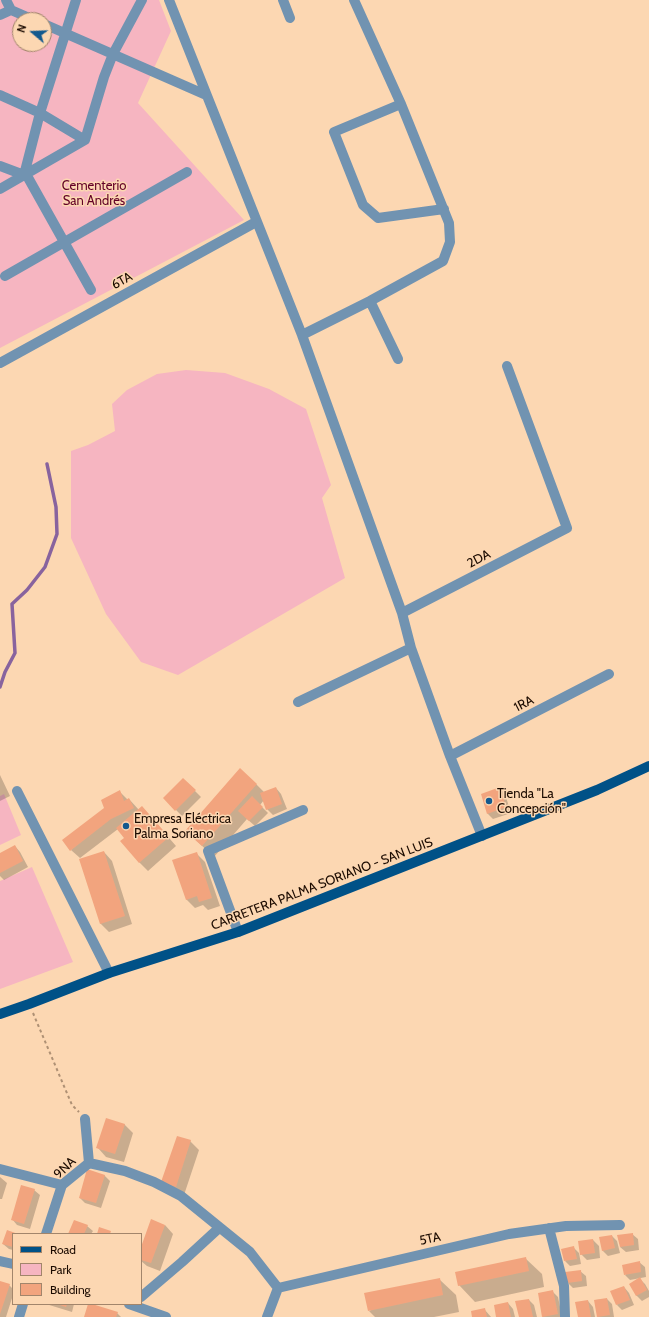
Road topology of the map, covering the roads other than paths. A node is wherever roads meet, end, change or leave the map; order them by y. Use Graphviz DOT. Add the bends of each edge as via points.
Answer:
graph roads {
  1 [pos="6,0"];
  2 [pos="76,0"];
  3 [pos="142,0"];
  4 [pos="169,0"];
  5 [pos="283,0"];
  6 [pos="354,0"];
  7 [pos="12,10"];
  8 [pos="16,12"];
  9 [pos="0,16"];
  10 [pos="290,18"];
  11 [pos="52,28"];
  12 [pos="65,34"];
  13 [pos="113,54"];
  14 [pos="0,95"];
  15 [pos="206,95"];
  16 [pos="401,104"];
  17 [pos="40,113"];
  18 [pos="85,140"];
  19 [pos="0,166"];
  20 [pos="187,172"];
  21 [pos="26,174"];
  22 [pos="0,189"];
  23 [pos="444,209"];
  24 [pos="256,222"];
  25 [pos="64,242"];
  26 [pos="5,276"];
  27 [pos="91,290"];
  28 [pos="370,301"];
  29 [pos="302,335"];
  30 [pos="398,359"];
  31 [pos="0,363"];
  32 [pos="507,366"];
  33 [pos="402,613"];
  34 [pos="411,648"];
  35 [pos="609,674"];
  36 [pos="298,702"];
  37 [pos="450,756"];
  38 [pos="649,766"];
  39 [pos="17,791"];
  40 [pos="303,810"];
  41 [pos="482,836"];
  42 [pos="238,932"];
  43 [pos="109,973"];
  44 [pos="0,1014"];
  45 [pos="85,1120"];
  46 [pos="89,1163"];
  47 [pos="0,1169"];
  48 [pos="62,1185"];
  49 [pos="620,1225"];
  50 [pos="219,1228"];
  51 [pos="549,1228"];
  52 [pos="46,1233"];
  53 [pos="0,1261"];
  54 [pos="12,1264"];
  55 [pos="278,1288"];
  56 [pos="142,1296"];
  57 [pos="23,1305"];
  58 [pos="134,1305"];
  59 [pos="19,1317"];
  60 [pos="166,1317"];
  61 [pos="267,1317"];
  62 [pos="565,1317"];
  1 -- 7 [label="street"];
  2 -- 12 [label="street"];
  3 -- 13 [label="street"];
  4 -- 15 [label="street"];
  5 -- 10 [label="street"];
  6 -- 16 [label="street"];
  7 -- 8 [label="street"];
  7 -- 9 [label="street"];
  11 -- 12 [label="street"];
  12 -- 13 [label="street"];
  12 -- 17 [label="street"];
  13 -- 15 [label="street"];
  13 -- 18 [label="street"];
  14 -- 17 [label="street"];
  15 -- 24 [label="street"];
  16 -- 23 [label="street"];
  16 -- 23 [label="street" via="334,132 362,205 378,218"];
  17 -- 18 [label="street"];
  17 -- 19 [label="street" via="24,175"];
  18 -- 21 [label="street"];
  20 -- 25 [label="street"];
  21 -- 22 [label="street"];
  21 -- 25 [label="street"];
  23 -- 28 [label="street" via="449,223 450,242 443,261"];
  24 -- 29 [label="street"];
  24 -- 31 [label="street, 6TA"];
  25 -- 26 [label="street"];
  25 -- 27 [label="street"];
  28 -- 29 [label="street"];
  28 -- 30 [label="street"];
  29 -- 33 [label="street"];
  32 -- 33 [label="street, 2DA" via="567,528"];
  33 -- 34 [label="street"];
  34 -- 36 [label="street"];
  34 -- 37 [label="street"];
  35 -- 37 [label="street, 1RA"];
  37 -- 41 [label="street"];
  38 -- 41 [label="main road, CARRETERA PALMA SORIANO - SAN LUIS" via="597,790"];
  39 -- 43 [label="street"];
  40 -- 42 [label="street" via="208,851"];
  41 -- 42 [label="main road, CARRETERA PALMA SORIANO - SAN LUIS"];
  42 -- 43 [label="main road, CARRETERA PALMA SORIANO - SAN LUIS"];
  43 -- 44 [label="main road, CARRETERA PALMA SORIANO - SAN LUIS"];
  45 -- 46 [label="street, 9NA"];
  46 -- 48 [label="street, 9NA"];
  46 -- 50 [label="street" via="125,1171 154,1182 180,1196"];
  47 -- 48 [label="street"];
  48 -- 52 [label="street, 9NA"];
  49 -- 51 [label="street, 5TA"];
  50 -- 55 [label="street" via="250,1252"];
  50 -- 56 [label="street"];
  51 -- 55 [label="street, 5TA" via="509,1234"];
  51 -- 62 [label="street" via="564,1286"];
  53 -- 54 [label="street"];
  55 -- 61 [label="street"];
  57 -- 59 [label="street"];
  58 -- 60 [label="street"];
}
